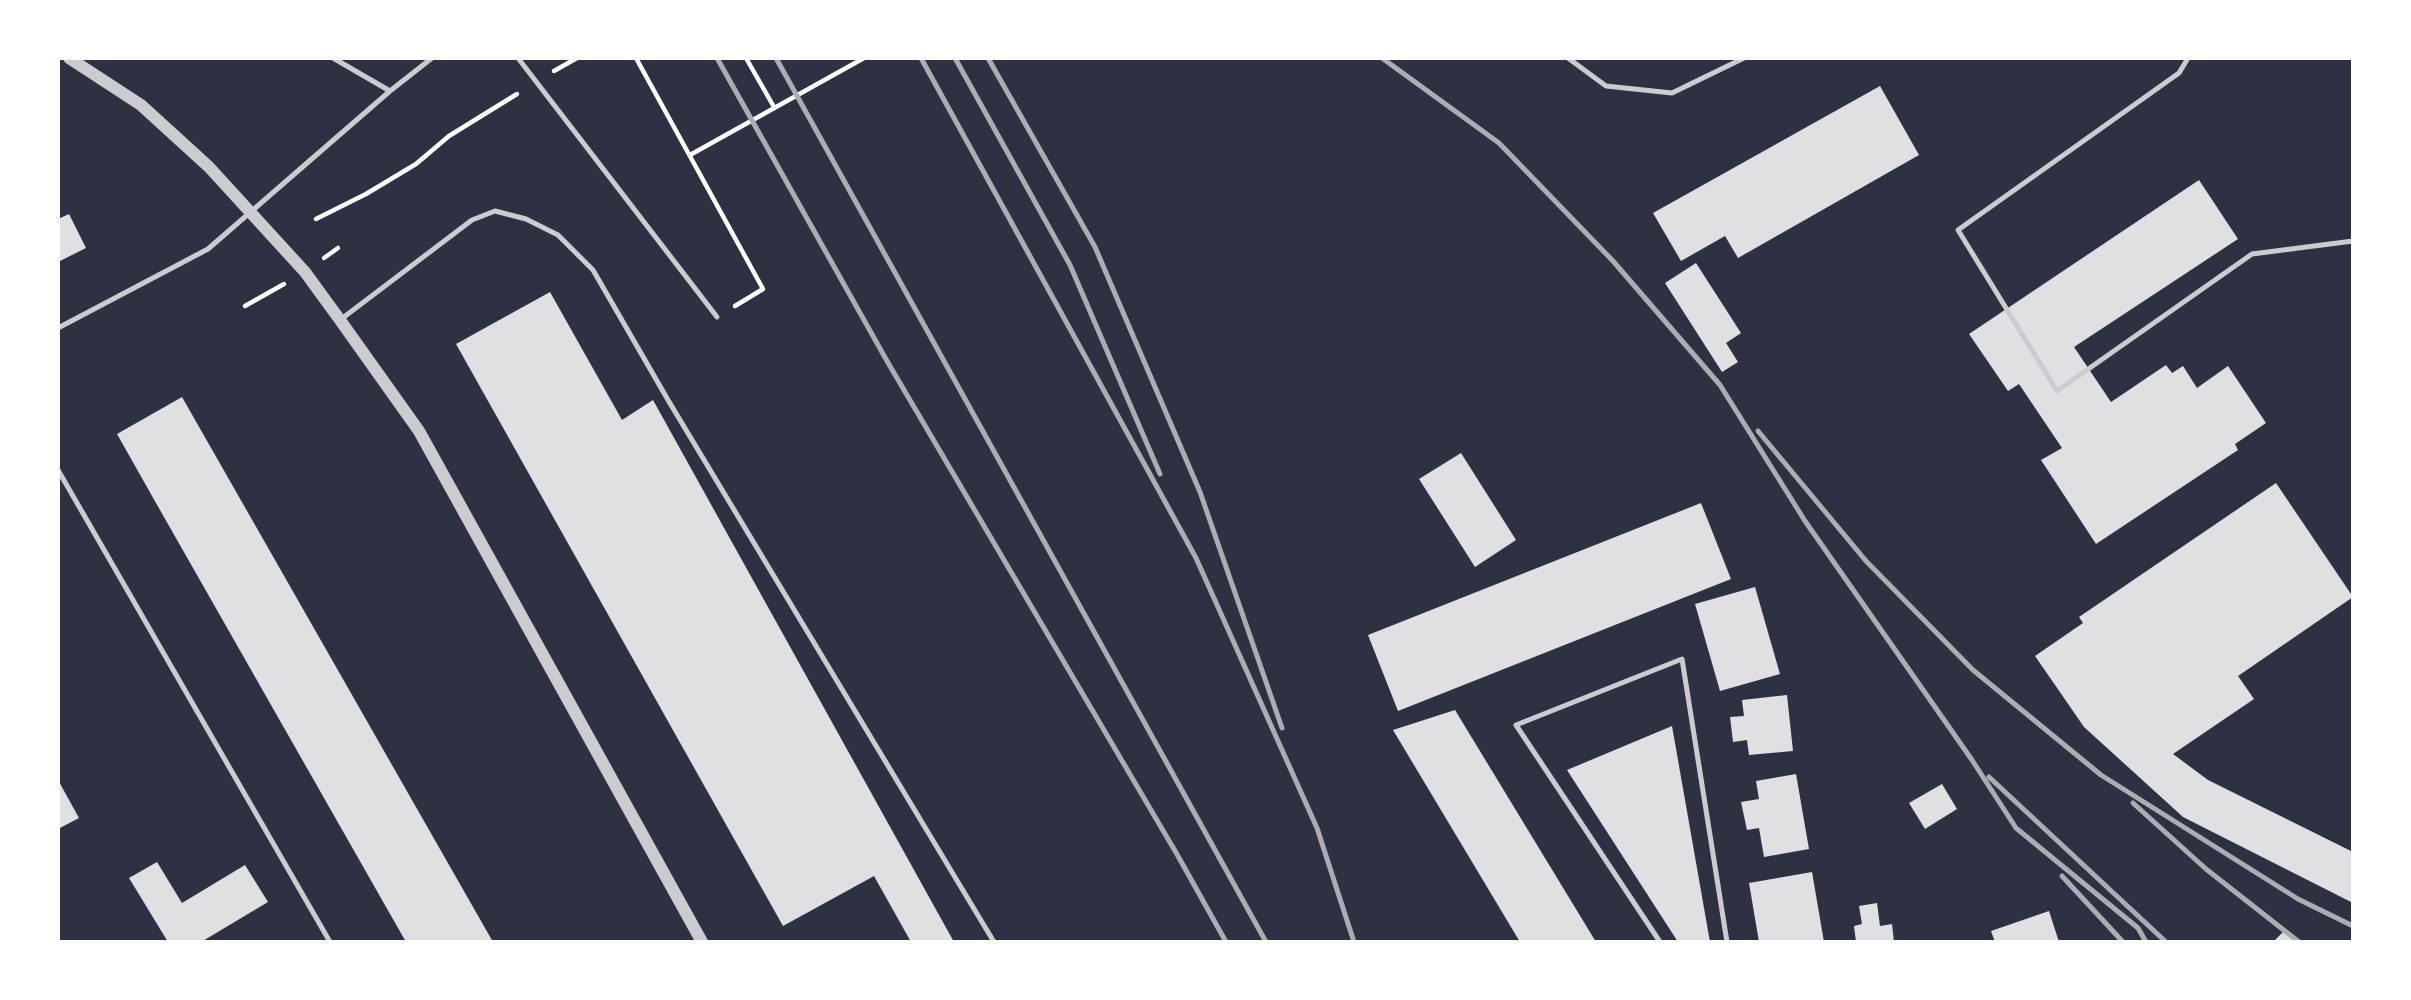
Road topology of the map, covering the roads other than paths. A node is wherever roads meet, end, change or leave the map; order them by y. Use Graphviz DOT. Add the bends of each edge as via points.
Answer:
graph roads {
  1 [pos="69,58"];
  2 [pos="333,58"];
  3 [pos="432,58"];
  4 [pos="518,58"];
  5 [pos="1568,58"];
  6 [pos="1744,58"];
  7 [pos="2188,58"];
  8 [pos="390,91"];
  9 [pos="252,212"];
  10 [pos="2353,241"];
  11 [pos="718,317"];
  12 [pos="340,320"];
  13 [pos="58,328"];
  14 [pos="58,470"];
  15 [pos="330,942"];
  16 [pos="702,942"];
  17 [pos="994,942"];
  18 [pos="1660,942"];
  19 [pos="1727,942"];
  1 -- 9 [label="street" via="141,106"];
  2 -- 8 [label="lane"];
  3 -- 8 [label="lane"];
  4 -- 11 [label="lane"];
  5 -- 6 [label="lane" via="1606,86 1672,93"];
  7 -- 10 [label="lane" via="2179,74 1958,230 2057,391 2252,254"];
  8 -- 9 [label="lane"];
  9 -- 12 [label="street"];
  9 -- 13 [label="lane" via="208,249"];
  12 -- 16 [label="street" via="419,431"];
  12 -- 17 [label="lane" via="472,220 495,211 526,219 558,235 593,271"];
  14 -- 15 [label="lane"];
  18 -- 19 [label="lane" via="1516,725 1682,659"];
}
